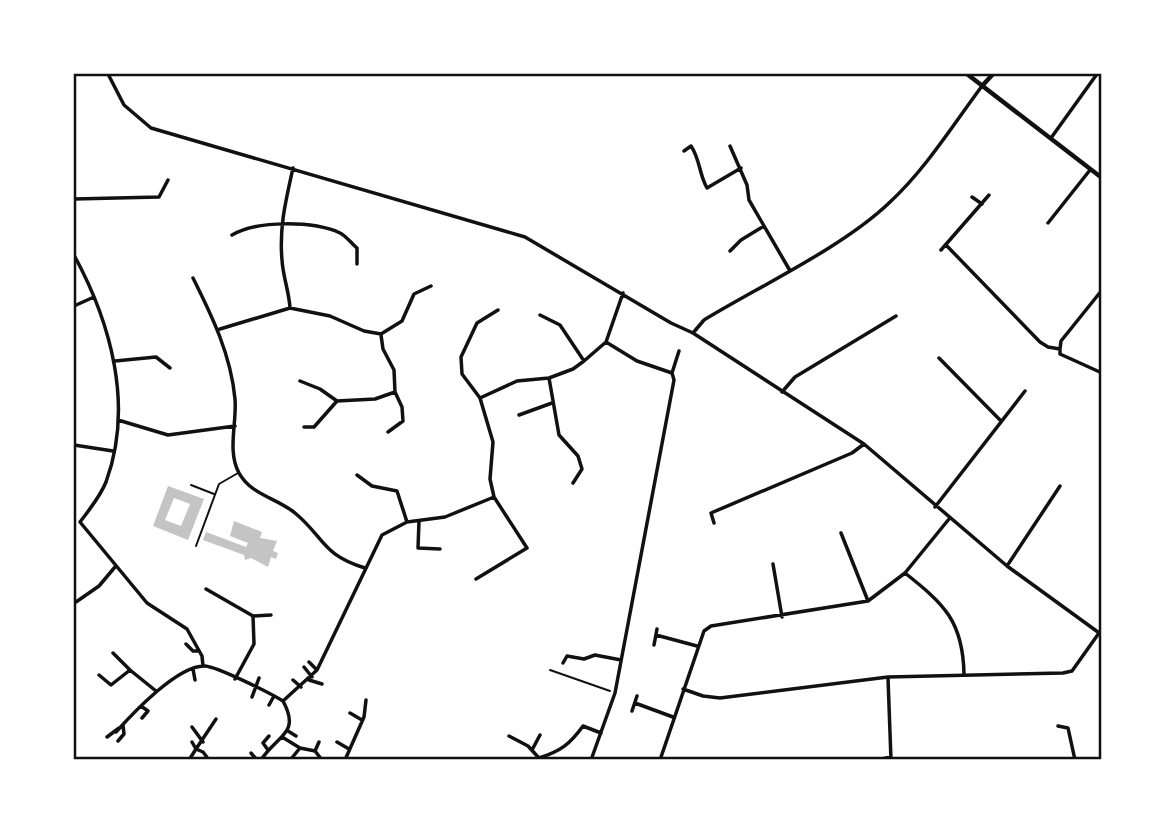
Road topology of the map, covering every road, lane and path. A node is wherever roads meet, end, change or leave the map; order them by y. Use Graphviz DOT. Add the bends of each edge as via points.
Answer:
graph roads {
  1 [pos="108,74"];
  2 [pos="967,74"];
  3 [pos="993,74"];
  4 [pos="1097,74"];
  5 [pos="982,86"];
  6 [pos="1051,138"];
  7 [pos="730,146"];
  8 [pos="684,151"];
  9 [pos="293,168"];
  10 [pos="740,168"];
  11 [pos="1090,170"];
  12 [pos="1100,174"];
  13 [pos="168,180"];
  14 [pos="989,195"];
  15 [pos="972,197"];
  16 [pos="74,199"];
  17 [pos="982,204"];
  18 [pos="1048,223"];
  19 [pos="280,224"];
  20 [pos="764,226"];
  21 [pos="232,234"];
  22 [pos="946,245"];
  23 [pos="941,250"];
  24 [pos="730,251"];
  25 [pos="74,255"];
  26 [pos="357,264"];
  27 [pos="789,269"];
  28 [pos="193,278"];
  29 [pos="431,286"];
  30 [pos="1101,290"];
  31 [pos="623,293"];
  32 [pos="94,297"];
  33 [pos="1099,297"];
  34 [pos="74,306"];
  35 [pos="290,308"];
  36 [pos="498,310"];
  37 [pos="540,315"];
  38 [pos="896,316"];
  39 [pos="219,330"];
  40 [pos="693,333"];
  41 [pos="381,334"];
  42 [pos="606,342"];
  43 [pos="1060,349"];
  44 [pos="679,351"];
  45 [pos="939,358"];
  46 [pos="115,361"];
  47 [pos="584,361"];
  48 [pos="170,368"];
  49 [pos="672,373"];
  50 [pos="1101,373"];
  51 [pos="549,378"];
  52 [pos="300,381"];
  53 [pos="1025,391"];
  54 [pos="395,392"];
  55 [pos="782,392"];
  56 [pos="480,398"];
  57 [pos="337,401"];
  58 [pos="552,403"];
  59 [pos="519,415"];
  60 [pos="118,420"];
  61 [pos="1001,421"];
  62 [pos="235,426"];
  63 [pos="304,427"];
  64 [pos="388,432"];
  65 [pos="864,444"];
  66 [pos="74,445"];
  67 [pos="113,451"];
  68 [pos="239,473"];
  69 [pos="357,475"];
  70 [pos="573,483"];
  71 [pos="191,485"];
  72 [pos="1060,486"];
  73 [pos="215,495"];
  74 [pos="495,497"];
  75 [pos="935,508"];
  76 [pos="949,519"];
  77 [pos="419,520"];
  78 [pos="74,521"];
  79 [pos="80,522"];
  80 [pos="407,522"];
  81 [pos="714,523"];
  82 [pos="841,533"];
  83 [pos="196,545"];
  84 [pos="440,549"];
  85 [pos="773,564"];
  86 [pos="1007,566"];
  87 [pos="115,567"];
  88 [pos="365,569"];
  89 [pos="905,573"];
  90 [pos="476,579"];
  91 [pos="206,589"];
  92 [pos="868,601"];
  93 [pos="76,602"];
  94 [pos="271,615"];
  95 [pos="253,616"];
  96 [pos="782,617"];
  97 [pos="657,629"];
  98 [pos="1100,634"];
  99 [pos="656,635"];
  100 [pos="186,644"];
  101 [pos="654,645"];
  102 [pos="697,646"];
  103 [pos="200,651"];
  104 [pos="113,653"];
  105 [pos="621,660"];
  106 [pos="309,662"];
  107 [pos="563,663"];
  108 [pos="203,666"];
  109 [pos="304,667"];
  110 [pos="193,668"];
  111 [pos="131,670"];
  112 [pos="317,670"];
  113 [pos="550,670"];
  114 [pos="964,674"];
  115 [pos="99,675"];
  116 [pos="888,677"];
  117 [pos="259,678"];
  118 [pos="234,679"];
  119 [pos="311,679"];
  120 [pos="195,680"];
  121 [pos="293,680"];
  122 [pos="322,684"];
  123 [pos="301,687"];
  124 [pos="254,688"];
  125 [pos="683,689"];
  126 [pos="156,691"];
  127 [pos="615,692"];
  128 [pos="274,696"];
  129 [pos="636,696"];
  130 [pos="252,697"];
  131 [pos="366,700"];
  132 [pos="284,701"];
  133 [pos="635,703"];
  134 [pos="269,705"];
  135 [pos="141,706"];
  136 [pos="632,711"];
  137 [pos="350,713"];
  138 [pos="673,717"];
  139 [pos="142,718"];
  140 [pos="216,719"];
  141 [pos="362,720"];
  142 [pos="121,726"];
  143 [pos="1058,726"];
  144 [pos="192,727"];
  145 [pos="288,731"];
  146 [pos="116,732"];
  147 [pos="601,733"];
  148 [pos="540,735"];
  149 [pos="269,736"];
  150 [pos="296,736"];
  151 [pos="509,736"];
  152 [pos="107,737"];
  153 [pos="282,737"];
  154 [pos="118,741"];
  155 [pos="192,742"];
  156 [pos="203,742"];
  157 [pos="319,742"];
  158 [pos="337,742"];
  159 [pos="300,748"];
  160 [pos="196,749"];
  161 [pos="349,749"];
  162 [pos="268,750"];
  163 [pos="532,750"];
  164 [pos="315,751"];
  165 [pos="251,753"];
  166 [pos="891,758"];
  167 [pos="292,759"];
  168 [pos="189,760"];
  169 [pos="209,760"];
  170 [pos="259,760"];
  171 [pos="322,760"];
  172 [pos="345,760"];
  173 [pos="591,760"];
  174 [pos="660,760"];
  175 [pos="877,760"];
  176 [pos="1075,760"];
  1 -- 9 [label="street" via="124,105 151,128"];
  2 -- 5 [label="main road"];
  3 -- 5 [label="main road"];
  4 -- 6 [label="street"];
  5 -- 6 [label="main road"];
  5 -- 27 [label="street" via="889,204"];
  6 -- 11 [label="main road"];
  7 -- 10 [label="street"];
  8 -- 10 [label="street" via="691,146 697,155 698,173 707,188"];
  9 -- 19 [label="street"];
  9 -- 31 [label="street" via="524,237"];
  10 -- 20 [label="street" via="748,200"];
  11 -- 12 [label="main road"];
  11 -- 18 [label="street"];
  13 -- 16 [label="street" via="159,197"];
  14 -- 17 [label="street"];
  15 -- 17 [label="street"];
  17 -- 22 [label="street"];
  19 -- 21 [label="street"];
  19 -- 26 [label="street" via="341,234 357,248"];
  19 -- 35 [label="street"];
  20 -- 24 [label="street"];
  20 -- 27 [label="street"];
  22 -- 23 [label="street"];
  22 -- 43 [label="street" via="1040,342"];
  25 -- 32 [label="street"];
  27 -- 40 [label="street" via="704,320"];
  28 -- 39 [label="street"];
  29 -- 41 [label="street" via="414,294 402,321"];
  30 -- 33 [label="street"];
  31 -- 40 [label="street"];
  31 -- 42 [label="street"];
  32 -- 34 [label="street"];
  32 -- 46 [label="street"];
  33 -- 43 [label="street" via="1061,341"];
  35 -- 39 [label="street"];
  35 -- 41 [label="street"];
  36 -- 56 [label="street" via="477,323 461,357 462,374"];
  37 -- 47 [label="street" via="560,325"];
  38 -- 55 [label="street" via="795,377"];
  39 -- 62 [label="street" via="235,398"];
  40 -- 55 [label="street"];
  41 -- 54 [label="street" via="394,370"];
  42 -- 47 [label="street"];
  42 -- 49 [label="street"];
  43 -- 50 [label="street" via="1060,354"];
  44 -- 49 [label="street"];
  45 -- 61 [label="street"];
  46 -- 48 [label="street" via="156,357"];
  46 -- 60 [label="street"];
  47 -- 51 [label="street"];
  49 -- 105 [label="street"];
  51 -- 56 [label="street" via="517,381"];
  51 -- 58 [label="street"];
  52 -- 57 [label="street"];
  53 -- 61 [label="street"];
  54 -- 57 [label="street" via="375,399"];
  54 -- 64 [label="street" via="403,421"];
  55 -- 65 [label="street"];
  56 -- 74 [label="street" via="493,442 489,477"];
  57 -- 63 [label="street" via="314,427"];
  58 -- 59 [label="street"];
  58 -- 70 [label="street" via="559,435 578,456 582,469"];
  60 -- 62 [label="street" via="168,435"];
  60 -- 67 [label="street"];
  61 -- 75 [label="street"];
  62 -- 68 [label="street" via="233,453"];
  65 -- 75 [label="street"];
  65 -- 81 [label="street" via="711,513"];
  66 -- 67 [label="street"];
  67 -- 79 [label="street" via="106,481"];
  68 -- 73 [label="lane" via="219,484"];
  68 -- 88 [label="street" via="252,489 295,513 323,546"];
  69 -- 80 [label="street" via="372,486 397,491"];
  71 -- 73 [label="lane"];
  72 -- 86 [label="street"];
  73 -- 83 [label="lane"];
  74 -- 77 [label="street" via="457,513"];
  74 -- 90 [label="street" via="527,548"];
  75 -- 76 [label="street"];
  76 -- 86 [label="street"];
  76 -- 89 [label="street"];
  77 -- 80 [label="street"];
  77 -- 84 [label="street" via="418,548"];
  78 -- 79 [label="street"];
  79 -- 87 [label="street"];
  80 -- 88 [label="street" via="382,535"];
  82 -- 92 [label="street"];
  85 -- 96 [label="street"];
  86 -- 98 [label="street"];
  87 -- 93 [label="street"];
  87 -- 103 [label="street" via="147,603 187,629"];
  88 -- 112 [label="street"];
  89 -- 92 [label="street"];
  89 -- 114 [label="street" via="948,611 963,649"];
  91 -- 95 [label="street"];
  92 -- 96 [label="street"];
  94 -- 95 [label="street"];
  95 -- 118 [label="street" via="254,644"];
  96 -- 102 [label="street" via="711,626"];
  97 -- 99 [label="street"];
  98 -- 114 [label="street" via="1072,671"];
  99 -- 101 [label="street"];
  99 -- 102 [label="street"];
  100 -- 103 [label="street"];
  102 -- 125 [label="street"];
  103 -- 108 [label="street"];
  104 -- 111 [label="street"];
  105 -- 107 [label="street" via="595,654 584,659 567,656"];
  105 -- 127 [label="street"];
  106 -- 112 [label="street"];
  108 -- 110 [label="street"];
  108 -- 118 [label="street"];
  109 -- 119 [label="street"];
  110 -- 120 [label="street"];
  110 -- 126 [label="street"];
  111 -- 115 [label="street" via="111,685"];
  111 -- 126 [label="street"];
  112 -- 119 [label="street"];
  113 -- 127 [label="path"];
  114 -- 116 [label="street"];
  116 -- 125 [label="street" via="720,698"];
  116 -- 166 [label="street"];
  117 -- 124 [label="street"];
  118 -- 124 [label="street"];
  119 -- 122 [label="street"];
  119 -- 123 [label="street"];
  121 -- 123 [label="street"];
  123 -- 132 [label="street"];
  124 -- 128 [label="street"];
  124 -- 130 [label="street"];
  125 -- 138 [label="street"];
  126 -- 135 [label="street"];
  127 -- 147 [label="street"];
  128 -- 132 [label="street"];
  128 -- 134 [label="street"];
  129 -- 133 [label="street"];
  131 -- 141 [label="street"];
  132 -- 145 [label="street" via="290,713"];
  133 -- 136 [label="street"];
  133 -- 138 [label="street"];
  135 -- 139 [label="street" via="148,711"];
  135 -- 142 [label="street"];
  137 -- 141 [label="street"];
  138 -- 174 [label="street"];
  140 -- 156 [label="street"];
  141 -- 161 [label="street"];
  142 -- 146 [label="street"];
  142 -- 152 [label="street"];
  142 -- 154 [label="street" via="124,734"];
  143 -- 176 [label="street" via="1068,728"];
  144 -- 156 [label="street"];
  145 -- 150 [label="street"];
  145 -- 153 [label="street"];
  147 -- 163 [label="street" via="583,726 560,751 540,758"];
  147 -- 173 [label="street"];
  148 -- 163 [label="street"];
  149 -- 162 [label="street" via="262,743"];
  151 -- 163 [label="street"];
  153 -- 159 [label="street"];
  153 -- 162 [label="street"];
  155 -- 160 [label="street"];
  156 -- 160 [label="street"];
  157 -- 164 [label="street"];
  158 -- 161 [label="street"];
  159 -- 164 [label="street"];
  159 -- 167 [label="street"];
  160 -- 168 [label="street"];
  160 -- 169 [label="street"];
  161 -- 172 [label="street"];
  162 -- 170 [label="street"];
  164 -- 171 [label="street"];
  165 -- 170 [label="street"];
  166 -- 175 [label="street"];
}
